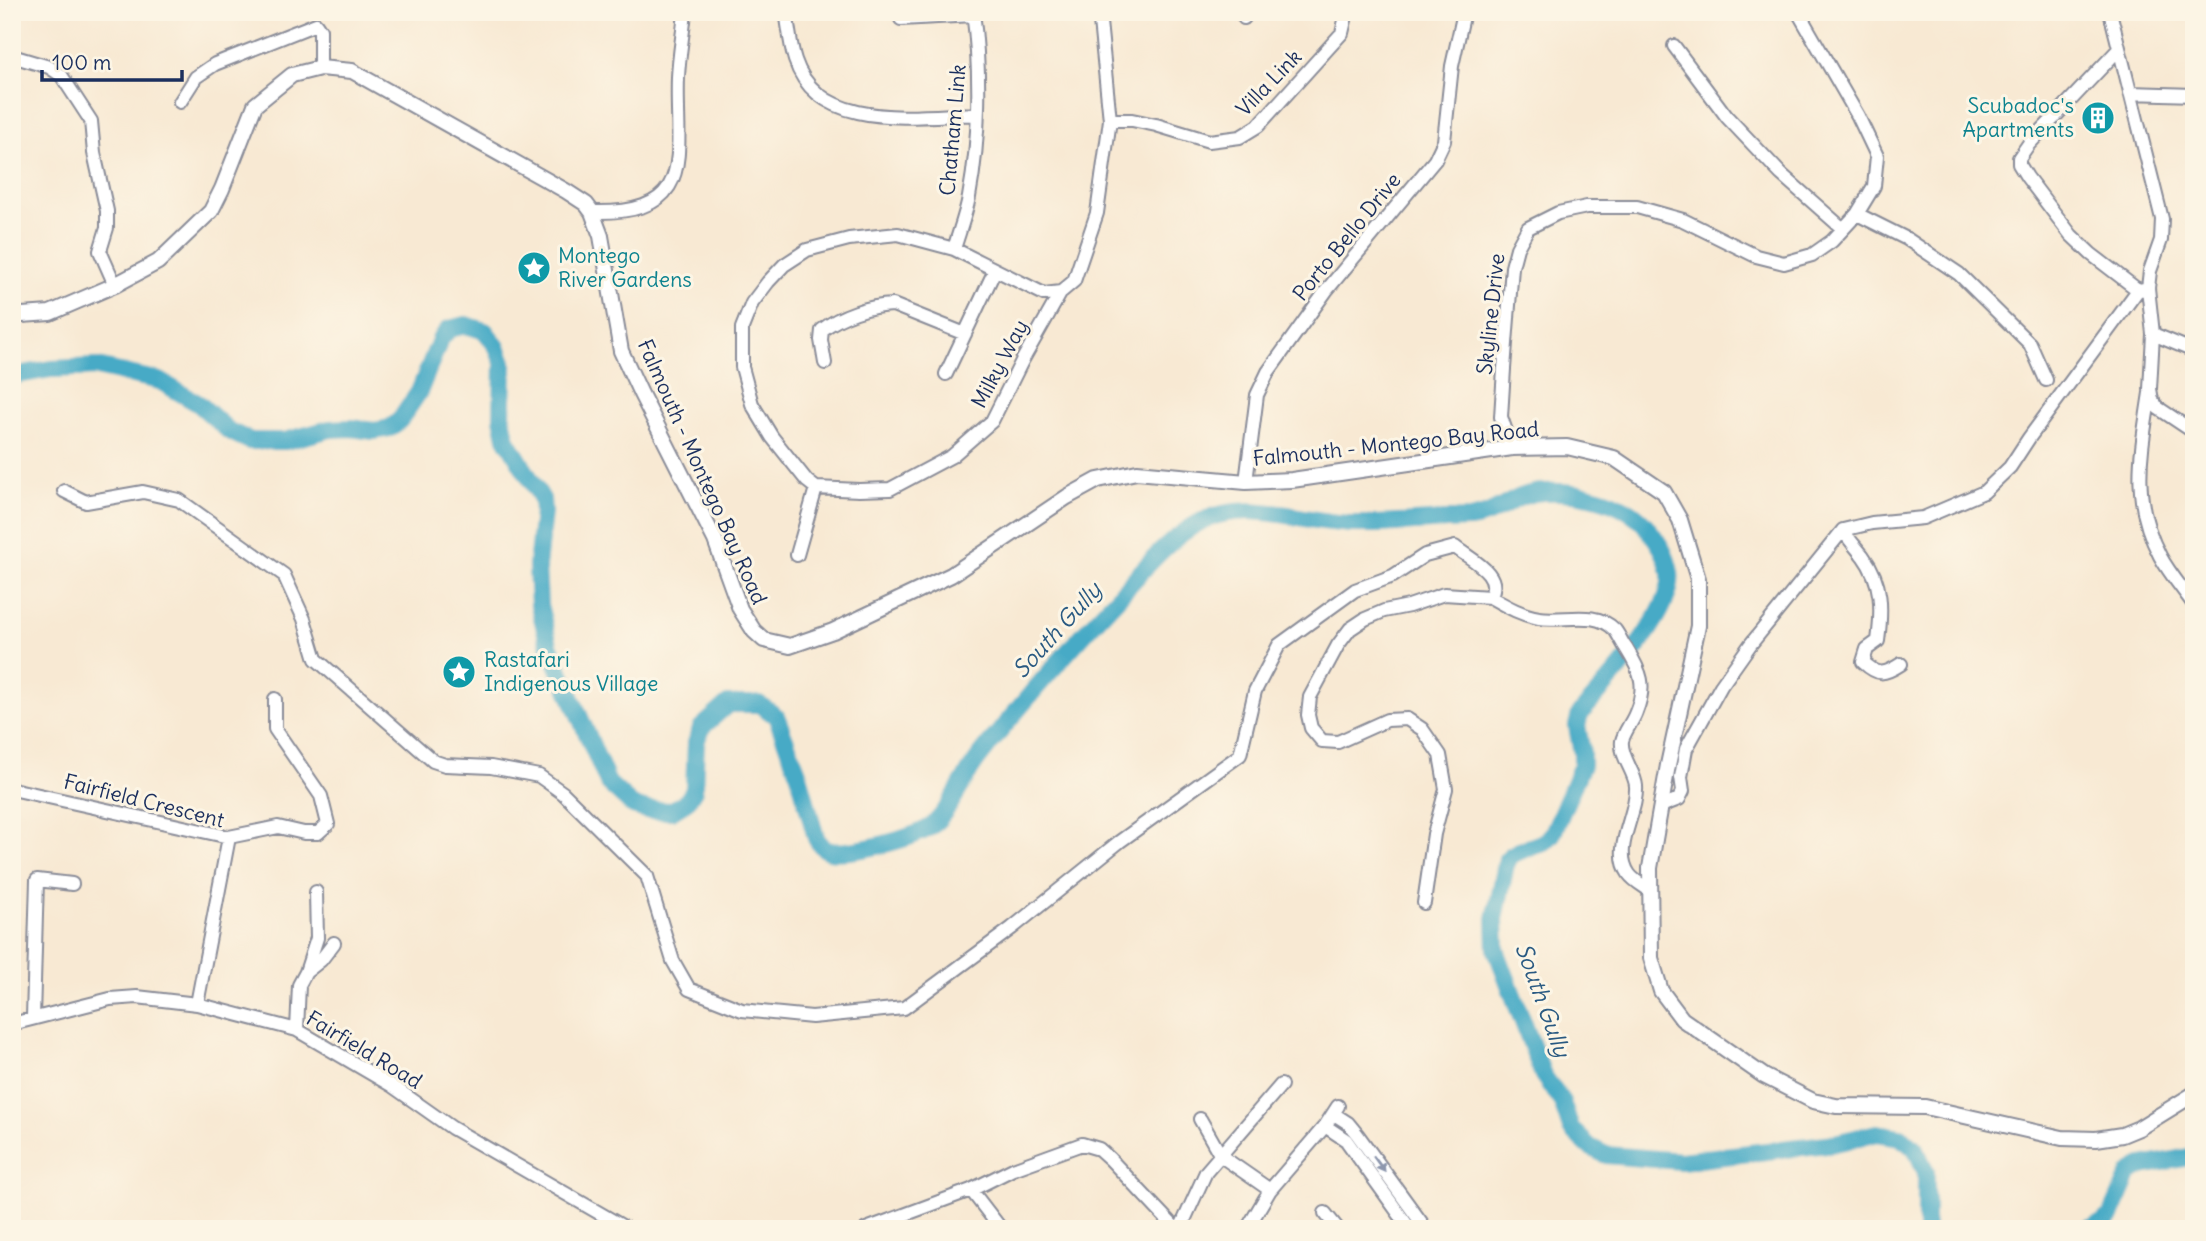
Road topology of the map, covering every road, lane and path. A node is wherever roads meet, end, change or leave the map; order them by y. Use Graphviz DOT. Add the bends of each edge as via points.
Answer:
graph roads {
  1 [pos="685,12"];
  2 [pos="786,12"];
  3 [pos="1099,12"];
  4 [pos="1348,12"];
  5 [pos="1464,12"];
  6 [pos="1798,12"];
  7 [pos="2110,12"];
  8 [pos="974,13"];
  9 [pos="315,18"];
  10 [pos="901,19"];
  11 [pos="1674,46"];
  12 [pos="2119,49"];
  13 [pos="12,56"];
  14 [pos="320,68"];
  15 [pos="2130,93"];
  16 [pos="2194,95"];
  17 [pos="180,102"];
  18 [pos="978,114"];
  19 [pos="1110,120"];
  20 [pos="592,212"];
  21 [pos="1857,215"];
  22 [pos="1842,228"];
  23 [pos="954,249"];
  24 [pos="995,270"];
  25 [pos="116,285"];
  26 [pos="2143,289"];
  27 [pos="1061,292"];
  28 [pos="12,312"];
  29 [pos="965,334"];
  30 [pos="2153,334"];
  31 [pos="2194,351"];
  32 [pos="825,363"];
  33 [pos="946,373"];
  34 [pos="2046,380"];
  35 [pos="2150,390"];
  36 [pos="2194,432"];
  37 [pos="1512,449"];
  38 [pos="1246,482"];
  39 [pos="816,488"];
  40 [pos="64,491"];
  41 [pos="1843,530"];
  42 [pos="797,555"];
  43 [pos="1490,597"];
  44 [pos="2194,605"];
  45 [pos="1901,664"];
  46 [pos="275,699"];
  47 [pos="12,789"];
  48 [pos="1661,806"];
  49 [pos="229,837"];
  50 [pos="72,884"];
  51 [pos="1650,891"];
  52 [pos="316,892"];
  53 [pos="1424,903"];
  54 [pos="334,943"];
  55 [pos="306,972"];
  56 [pos="197,1004"];
  57 [pos="33,1017"];
  58 [pos="12,1024"];
  59 [pos="297,1030"];
  60 [pos="1281,1085"];
  61 [pos="2194,1094"];
  62 [pos="1200,1119"];
  63 [pos="1325,1126"];
  64 [pos="1221,1156"];
  65 [pos="1270,1190"];
  66 [pos="971,1191"];
  67 [pos="1403,1209"];
  68 [pos="1325,1213"];
  69 [pos="867,1228"];
  70 [pos="627,1229"];
  71 [pos="1001,1229"];
  72 [pos="1178,1229"];
  73 [pos="1247,1229"];
  74 [pos="1338,1229"];
  75 [pos="1410,1229"];
  76 [pos="1426,1229"];
  1 -- 20 [label="street" via="678,77 677,170 662,195 640,207"];
  2 -- 18 [label="street" via="796,62 808,83 827,100 873,116"];
  3 -- 19 [label="street, Milky Way"];
  4 -- 19 [label="street, Villa Link" via="1342,33 1258,126 1240,137 1209,141 1156,125"];
  5 -- 38 [label="street, Porto Bello Drive" via="1452,66 1444,141 1435,160 1326,291 1268,372 1257,395"];
  6 -- 21 [label="street, Skyline Drive" via="1877,156 1874,186"];
  7 -- 12 [label="street"];
  8 -- 10 [label="street"];
  8 -- 18 [label="street, Chatham Link"];
  9 -- 14 [label="street" via="320,30"];
  9 -- 17 [label="street" via="215,64 196,77"];
  11 -- 22 [label="street" via="1727,117 1781,174"];
  12 -- 15 [label="street"];
  12 -- 26 [label="street" via="2028,145 2019,164 2071,235"];
  13 -- 25 [label="street" via="61,75 91,121 107,211 100,251"];
  14 -- 20 [label="main road" via="352,71 566,191"];
  14 -- 25 [label="main road" via="292,75 255,105 211,211 158,262"];
  15 -- 16 [label="street"];
  15 -- 26 [label="street" via="2162,219 2161,240"];
  18 -- 23 [label="street, Chatham Link" via="969,198"];
  19 -- 27 [label="street, Milky Way" via="1097,213 1078,273"];
  20 -- 38 [label="main road, Falmouth - Montego Bay Road" via="601,236 621,351 715,540 740,610 764,640 790,646 833,632 951,575 1098,480 1137,472"];
  21 -- 22 [label="street, Skyline Drive"];
  21 -- 34 [label="street" via="1907,239 1959,274 2029,345"];
  22 -- 37 [label="street, Skyline Drive" via="1812,256 1784,262 1756,256 1683,220 1637,207 1587,207 1558,213 1528,228 1512,267 1504,369 1501,417"];
  23 -- 24 [label="street"];
  23 -- 39 [label="street" via="898,234 849,239 807,250 783,265 752,303 742,328 742,366 752,404 772,437"];
  24 -- 27 [label="street" via="1044,294"];
  24 -- 29 [label="street"];
  25 -- 28 [label="main road" via="50,313"];
  26 -- 30 [label="street"];
  26 -- 41 [label="street" via="2010,467 1984,492 1923,518"];
  27 -- 39 [label="street, Milky Way" via="992,421 952,456 890,489"];
  29 -- 32 [label="street" via="893,305 883,306 850,315 822,330"];
  29 -- 33 [label="street"];
  30 -- 31 [label="street"];
  30 -- 35 [label="street"];
  35 -- 36 [label="street" via="2158,408"];
  35 -- 44 [label="street" via="2139,467 2142,506 2161,559"];
  37 -- 38 [label="main road, Falmouth - Montego Bay Road" via="1292,480"];
  37 -- 48 [label="main road, Falmouth - Montego Bay Road" via="1567,447 1614,458 1664,492 1679,520 1698,579 1698,626"];
  39 -- 42 [label="street"];
  40 -- 43 [label="street" via="86,502 143,492 179,500 284,575 316,659 433,761 539,776 563,793 647,876 673,961 689,989 742,1010 812,1017 904,1009 1119,842 1240,755 1255,691 1279,645 1355,590 1393,576 1425,555 1455,547 1486,569 1496,589"];
  41 -- 45 [label="street" via="1864,556 1882,601 1878,641 1867,649 1863,662 1875,673 1886,674"];
  41 -- 48 [label="street" via="1721,686 1686,749 1679,799"];
  43 -- 51 [label="street" via="1537,618 1588,617 1604,622 1638,666 1644,689 1622,741 1636,784 1624,859 1629,875"];
  43 -- 53 [label="street" via="1444,594 1365,619 1338,645 1310,697 1311,728 1322,741 1338,742 1387,720 1407,719 1422,729 1440,755 1446,789"];
  46 -- 49 [label="street" via="275,729 321,796 328,824 318,833 278,827"];
  47 -- 49 [label="street, Fairfield Crescent"];
  48 -- 51 [label="main road, Falmouth - Montego Bay Road"];
  49 -- 56 [label="street, Fairfield Crescent"];
  50 -- 57 [label="street" via="37,880"];
  51 -- 61 [label="main road, Falmouth - Montego Bay Road" via="1651,958 1661,991 1682,1020 1764,1076 1813,1101 1836,1106 1925,1107 2062,1138 2096,1139 2139,1128"];
  52 -- 55 [label="street" via="317,938"];
  54 -- 55 [label="street"];
  55 -- 59 [label="street" via="299,985"];
  56 -- 57 [label="street, Fairfield Road" via="137,997 110,999"];
  56 -- 59 [label="street, Fairfield Road"];
  57 -- 58 [label="street, Fairfield Road"];
  59 -- 70 [label="street, Fairfield Road" via="391,1085 452,1128"];
  60 -- 64 [label="street"];
  62 -- 64 [label="street"];
  63 -- 65 [label="street"];
  63 -- 67 [label="street" via="1346,1140"];
  63 -- 67 [label="street, one-way" via="1336,1110"];
  64 -- 65 [label="street"];
  64 -- 72 [label="street" via="1206,1172"];
  65 -- 73 [label="street"];
  66 -- 69 [label="street"];
  66 -- 71 [label="street"];
  66 -- 72 [label="street" via="1013,1169 1082,1144 1099,1149"];
  67 -- 75 [label="street"];
  67 -- 76 [label="street"];
  68 -- 74 [label="street"];
}
